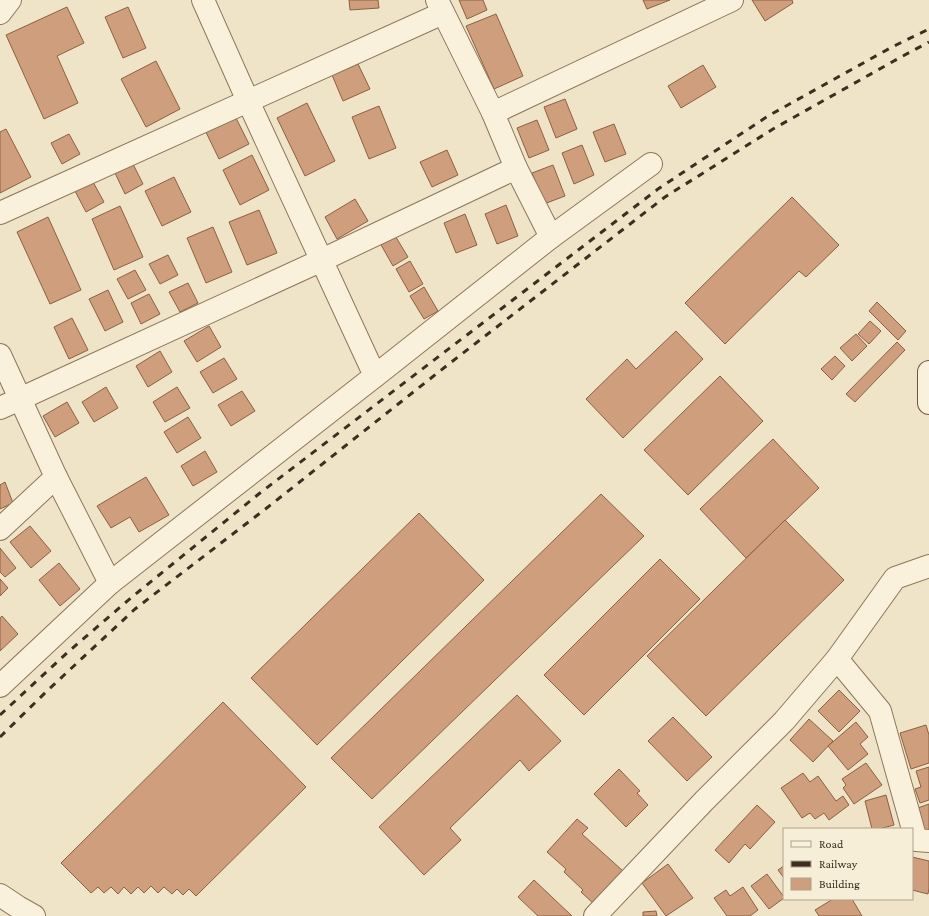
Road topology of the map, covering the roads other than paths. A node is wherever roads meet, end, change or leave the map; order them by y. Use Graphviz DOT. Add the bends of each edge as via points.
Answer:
graph roads {
  1 [pos="10,0"];
  2 [pos="203,0"];
  3 [pos="732,0"];
  4 [pos="440,6"];
  5 [pos="0,13"];
  6 [pos="248,100"];
  7 [pos="493,113"];
  8 [pos="651,164"];
  9 [pos="516,168"];
  10 [pos="0,213"];
  11 [pos="551,237"];
  12 [pos="322,260"];
  13 [pos="0,355"];
  14 [pos="929,372"];
  15 [pos="375,376"];
  16 [pos="20,399"];
  17 [pos="929,403"];
  18 [pos="0,408"];
  19 [pos="56,477"];
  20 [pos="0,529"];
  21 [pos="929,566"];
  22 [pos="110,584"];
  23 [pos="837,659"];
  24 [pos="0,686"];
  25 [pos="913,828"];
  26 [pos="913,829"];
  27 [pos="929,841"];
  28 [pos="0,895"];
  29 [pos="34,916"];
  30 [pos="595,916"];
  1 -- 5 [label="street"];
  2 -- 6 [label="street"];
  3 -- 7 [label="street"];
  4 -- 6 [label="street"];
  4 -- 7 [label="street"];
  6 -- 10 [label="street"];
  6 -- 12 [label="street"];
  7 -- 9 [label="street"];
  8 -- 11 [label="street"];
  9 -- 11 [label="street"];
  9 -- 12 [label="street"];
  11 -- 15 [label="street"];
  12 -- 15 [label="street"];
  12 -- 16 [label="street"];
  13 -- 16 [label="street"];
  14 -- 17 [label="street"];
  15 -- 22 [label="street"];
  16 -- 18 [label="street"];
  16 -- 19 [label="street"];
  19 -- 20 [label="street"];
  19 -- 22 [label="street"];
  21 -- 23 [label="street" via="895,578"];
  22 -- 24 [label="street"];
  23 -- 25 [label="street" via="880,711"];
  23 -- 30 [label="street" via="784,721"];
  26 -- 27 [label="street" via="916,840"];
  28 -- 29 [label="street"];
}
